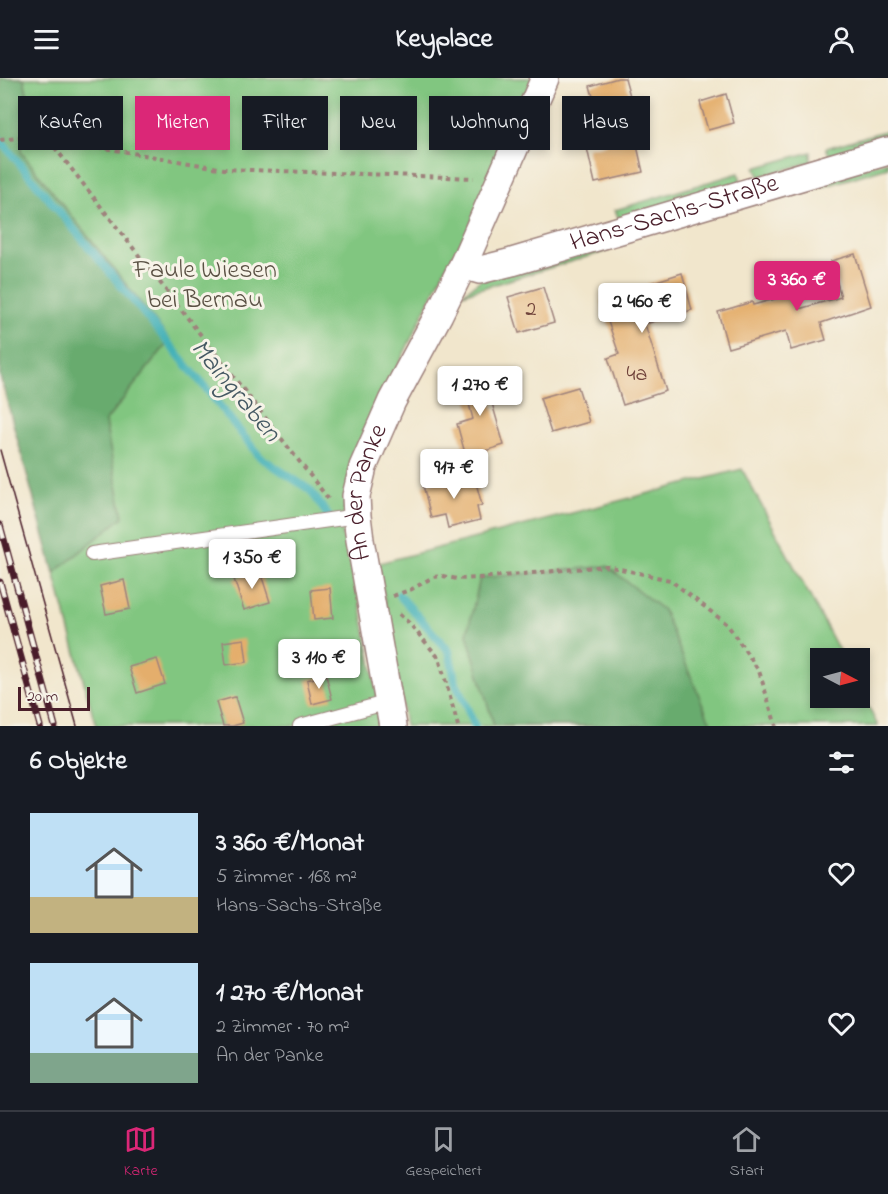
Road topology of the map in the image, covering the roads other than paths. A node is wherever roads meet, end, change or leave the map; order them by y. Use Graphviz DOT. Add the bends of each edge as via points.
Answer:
graph roads {
  1 [pos="545,78"];
  2 [pos="888,151"];
  3 [pos="462,265"];
  4 [pos="350,517"];
  5 [pos="92,554"];
  6 [pos="391,714"];
  7 [pos="300,726"];
  1 -- 3 [label="street, An der Panke"];
  2 -- 3 [label="street, Hans-Sachs-Straße" via="480,270"];
  3 -- 4 [label="street, An der Panke" via="392,401 363,467"];
  4 -- 5 [label="lane"];
  4 -- 6 [label="street, An der Panke" via="360,540"];
  6 -- 7 [label="lane"];
}
